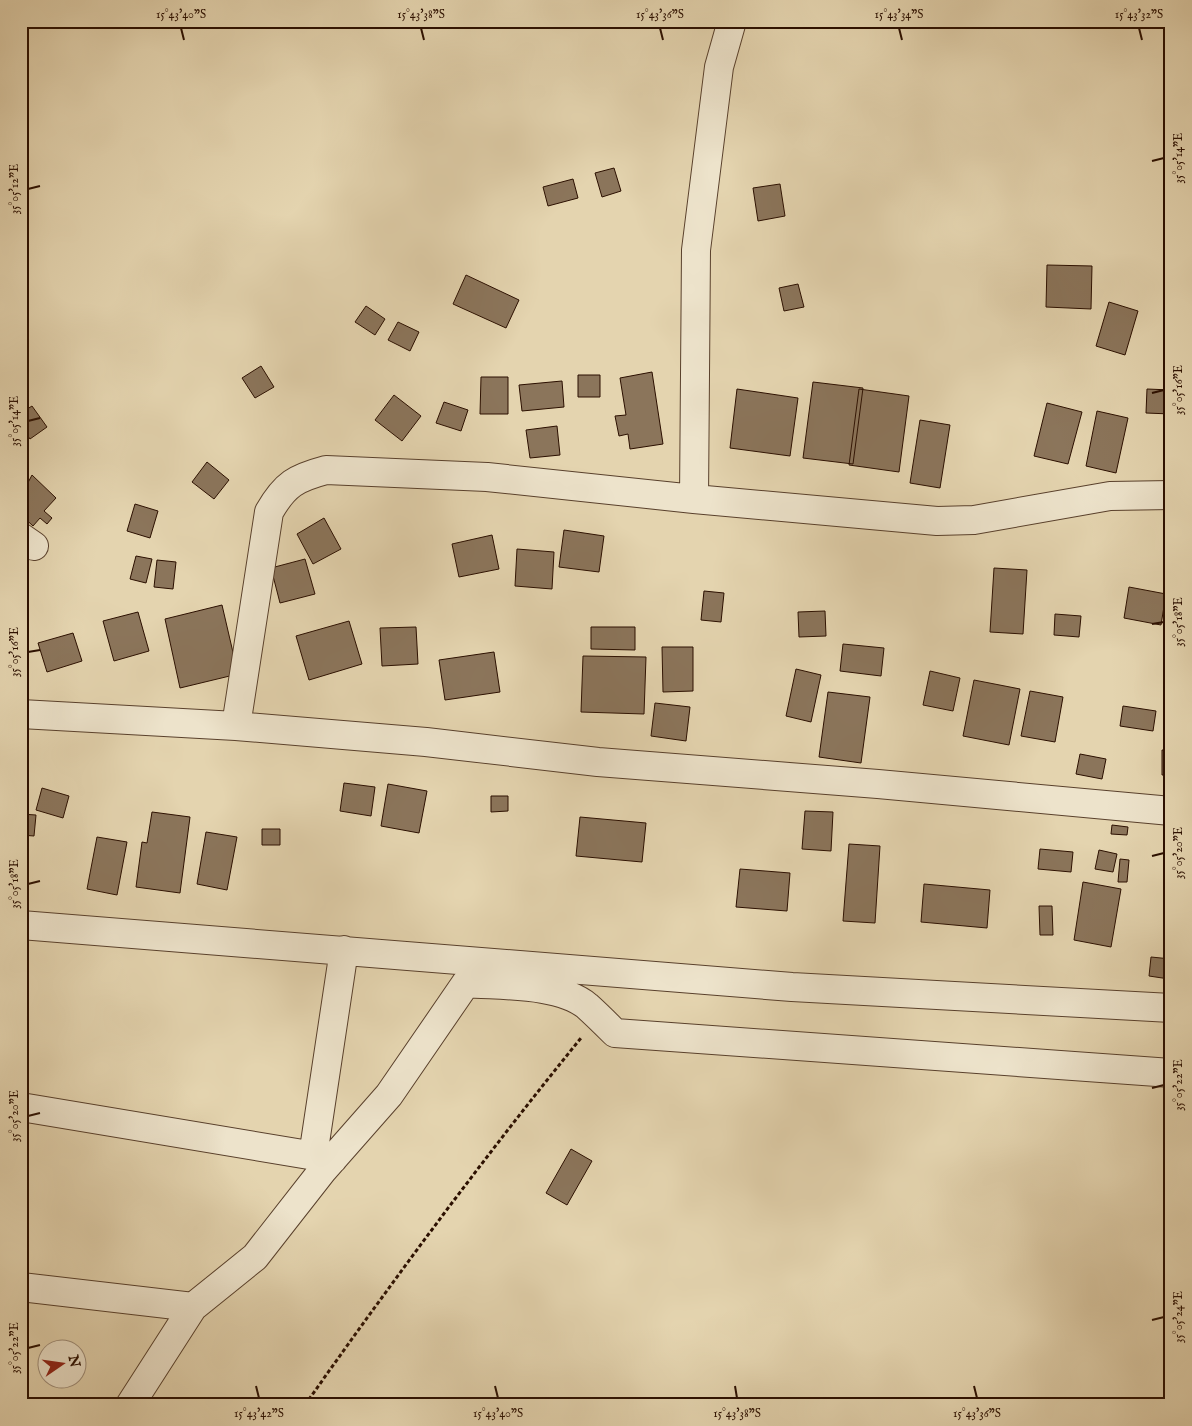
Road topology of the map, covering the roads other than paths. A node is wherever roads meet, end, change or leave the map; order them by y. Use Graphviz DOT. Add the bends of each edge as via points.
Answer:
graph roads {
  1 [pos="732,21"];
  2 [pos="1171,495"];
  3 [pos="694,499"];
  4 [pos="21,714"];
  5 [pos="236,726"];
  6 [pos="1171,811"];
  7 [pos="21,924"];
  8 [pos="344,950"];
  9 [pos="551,978"];
  10 [pos="1171,1008"];
  11 [pos="1171,1072"];
  12 [pos="21,1107"];
  13 [pos="323,1157"];
  14 [pos="24,1289"];
  15 [pos="193,1307"];
  16 [pos="130,1405"];
  1 -- 3 [label="street" via="718,66 696,250"];
  2 -- 3 [label="street" via="1110,496 974,520 937,521"];
  3 -- 5 [label="street" via="487,477 340,468 304,476 290,483 269,512"];
  4 -- 5 [label="street"];
  5 -- 6 [label="street" via="426,742 598,762"];
  7 -- 8 [label="street"];
  8 -- 9 [label="street"];
  8 -- 13 [label="street"];
  9 -- 10 [label="street" via="792,987"];
  9 -- 11 [label="street" via="569,997 586,1005 615,1033"];
  9 -- 13 [label="street" via="466,983 389,1095"];
  12 -- 13 [label="street"];
  13 -- 15 [label="street" via="254,1257"];
  14 -- 15 [label="street"];
  15 -- 16 [label="street"];
}
